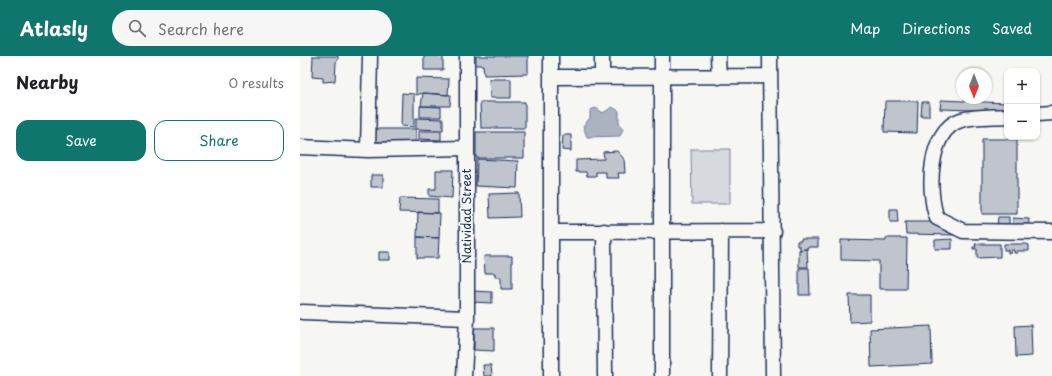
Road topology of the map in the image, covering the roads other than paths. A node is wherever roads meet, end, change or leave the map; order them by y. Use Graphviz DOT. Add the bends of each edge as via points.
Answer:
graph roads {
  1 [pos="370,56"];
  2 [pos="467,56"];
  3 [pos="551,56"];
  4 [pos="602,56"];
  5 [pos="662,56"];
  6 [pos="718,56"];
  7 [pos="770,56"];
  8 [pos="662,76"];
  9 [pos="770,76"];
  10 [pos="552,77"];
  11 [pos="602,77"];
  12 [pos="719,77"];
  13 [pos="1052,113"];
  14 [pos="1040,114"];
  15 [pos="1004,116"];
  16 [pos="300,147"];
  17 [pos="467,148"];
  18 [pos="368,150"];
  19 [pos="604,231"];
  20 [pos="721,231"];
  21 [pos="773,231"];
  22 [pos="551,232"];
  23 [pos="661,232"];
  24 [pos="1052,232"];
  25 [pos="302,312"];
  26 [pos="467,318"];
  27 [pos="464,376"];
  28 [pos="551,376"];
  29 [pos="605,376"];
  30 [pos="662,376"];
  31 [pos="720,376"];
  32 [pos="773,376"];
  1 -- 18 [label="street"];
  2 -- 17 [label="street, Natividad Street"];
  3 -- 10 [label="street"];
  4 -- 11 [label="street"];
  5 -- 8 [label="street"];
  6 -- 12 [label="street"];
  7 -- 9 [label="street"];
  8 -- 11 [label="street"];
  8 -- 12 [label="street"];
  8 -- 23 [label="street"];
  9 -- 12 [label="street"];
  9 -- 21 [label="street"];
  10 -- 11 [label="street"];
  10 -- 22 [label="street"];
  13 -- 14 [label="street"];
  15 -- 24 [label="street" via="961,120 946,128 931,169 935,214 937,218 963,231"];
  16 -- 18 [label="street"];
  17 -- 18 [label="street"];
  17 -- 26 [label="street, Natividad Street"];
  19 -- 22 [label="street"];
  19 -- 23 [label="street"];
  19 -- 29 [label="street"];
  20 -- 21 [label="street"];
  20 -- 23 [label="street"];
  20 -- 31 [label="street"];
  21 -- 32 [label="street"];
  22 -- 28 [label="street"];
  23 -- 30 [label="street"];
  25 -- 26 [label="street"];
  26 -- 27 [label="street, Natividad Street"];
}
